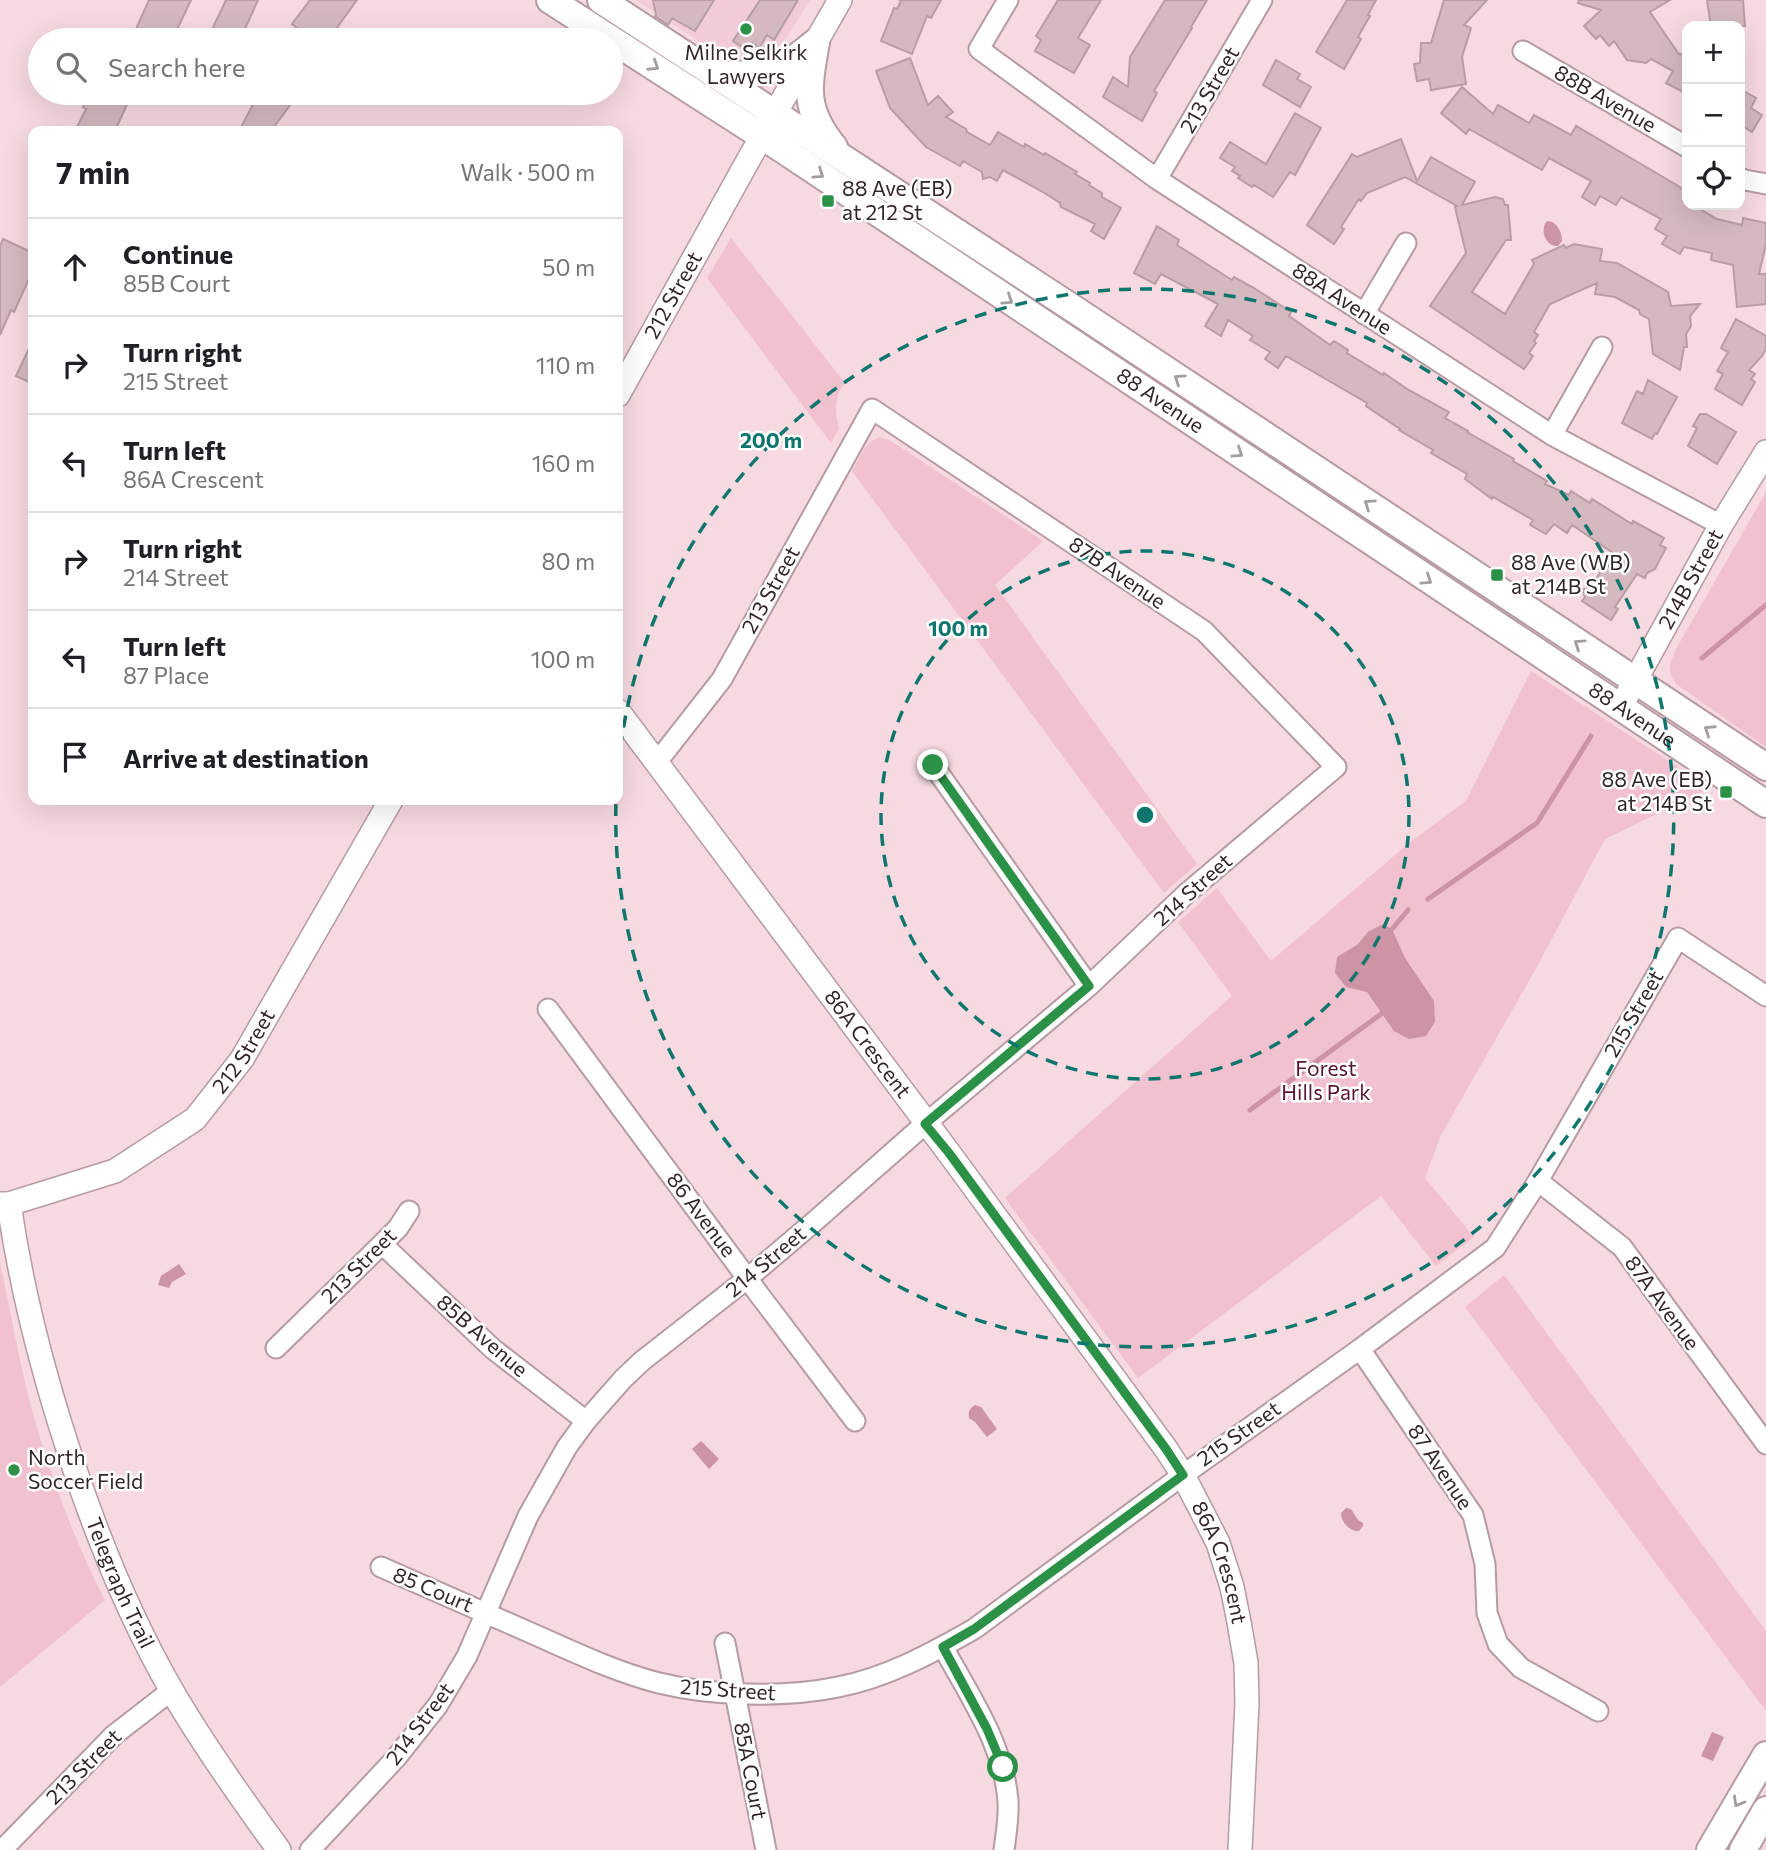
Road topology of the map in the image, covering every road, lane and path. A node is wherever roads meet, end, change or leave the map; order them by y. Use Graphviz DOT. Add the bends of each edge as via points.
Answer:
graph roads {
  1 [pos="550,0"];
  2 [pos="601,0"];
  3 [pos="840,0"];
  4 [pos="1008,0"];
  5 [pos="1262,0"];
  6 [pos="599,28"];
  7 [pos="623,42"];
  8 [pos="816,43"];
  9 [pos="1523,51"];
  10 [pos="713,74"];
  11 [pos="768,125"];
  12 [pos="1682,144"];
  13 [pos="844,160"];
  14 [pos="1157,179"];
  15 [pos="1745,180"];
  16 [pos="1766,184"];
  17 [pos="1406,243"];
  18 [pos="1364,314"];
  19 [pos="1602,346"];
  20 [pos="623,387"];
  21 [pos="872,409"];
  22 [pos="1552,435"];
  23 [pos="1766,452"];
  24 [pos="1721,525"];
  25 [pos="1636,681"];
  26 [pos="1620,708"];
  27 [pos="623,718"];
  28 [pos="657,762"];
  29 [pos="933,765"];
  30 [pos="1336,767"];
  31 [pos="1766,767"];
  32 [pos="1766,804"];
  33 [pos="388,805"];
  34 [pos="1089,986"];
  35 [pos="1766,996"];
  36 [pos="548,1009"];
  37 [pos="925,1124"];
  38 [pos="1538,1181"];
  39 [pos="5,1204"];
  40 [pos="409,1211"];
  41 [pos="382,1244"];
  42 [pos="748,1278"];
  43 [pos="276,1348"];
  44 [pos="1360,1349"];
  45 [pos="855,1421"];
  46 [pos="586,1422"];
  47 [pos="1766,1444"];
  48 [pos="1183,1475"];
  49 [pos="380,1567"];
  50 [pos="486,1613"];
  51 [pos="725,1643"];
  52 [pos="943,1647"];
  53 [pos="172,1690"];
  54 [pos="734,1693"];
  55 [pos="1598,1711"];
  56 [pos="1766,1755"];
  57 [pos="1766,1810"];
  58 [pos="2,1850"];
  59 [pos="279,1850"];
  60 [pos="310,1850"];
  61 [pos="765,1850"];
  62 [pos="1004,1850"];
  63 [pos="1240,1850"];
  64 [pos="1710,1850"];
  65 [pos="1743,1850"];
  1 -- 6 [label="main road, 88 Avenue, one-way"];
  2 -- 10 [label="main road, 88 Avenue"];
  3 -- 8 [label="street"];
  4 -- 14 [label="street, 88A Avenue" via="979,49"];
  5 -- 14 [label="street, 213 Street"];
  7 -- 11 [label="main road, 88 Avenue, one-way"];
  8 -- 10 [label="main road" via="785,65 737,76"];
  8 -- 11 [label="street"];
  8 -- 13 [label="main road" via="809,86 813,111 821,131"];
  9 -- 12 [label="street, 88B Avenue"];
  10 -- 11 [label="main road, 88 Avenue"];
  11 -- 13 [label="main road, 88 Avenue"];
  11 -- 20 [label="street, 212 Street"];
  11 -- 26 [label="main road, 88 Avenue, one-way"];
  25 -- 13 [label="main road, 88 Avenue, one-way"];
  14 -- 18 [label="street, 88A Avenue"];
  15 -- 16 [label="street"];
  17 -- 18 [label="street"];
  18 -- 22 [label="street, 88A Avenue"];
  19 -- 22 [label="street"];
  21 -- 28 [label="street, 213 Street" via="722,679"];
  21 -- 30 [label="street, 87B Avenue" via="1204,631"];
  22 -- 24 [label="street, 88A Avenue"];
  23 -- 24 [label="street, 214B Street"];
  24 -- 25 [label="street, 214B Street"];
  25 -- 26 [label="street, 214B Street"];
  31 -- 25 [label="main road, 88 Avenue, one-way"];
  26 -- 32 [label="main road, 88 Avenue"];
  27 -- 28 [label="street, 86A Crescent"];
  28 -- 37 [label="street, 86A Crescent"];
  29 -- 34 [label="street"];
  30 -- 34 [label="street, 214 Street" via="1187,893"];
  33 -- 39 [label="street, 212 Street" via="242,1059 195,1119 115,1171"];
  34 -- 37 [label="street, 214 Street"];
  35 -- 38 [label="street, 215 Street" via="1678,938"];
  36 -- 42 [label="street, 86 Avenue"];
  37 -- 42 [label="street, 214 Street"];
  37 -- 48 [label="street, 86A Crescent"];
  38 -- 44 [label="street, 215 Street" via="1495,1248"];
  38 -- 47 [label="street, 87A Avenue" via="1622,1248"];
  39 -- 53 [label="street, Telegraph Trail" via="41,1362 94,1528"];
  40 -- 41 [label="street, 213 Street"];
  41 -- 43 [label="street, 213 Street"];
  41 -- 46 [label="street, 85B Avenue" via="493,1349"];
  42 -- 45 [label="street, 86 Avenue"];
  42 -- 46 [label="street, 214 Street" via="642,1361"];
  44 -- 48 [label="street, 215 Street"];
  44 -- 55 [label="street, 87 Avenue" via="1473,1515 1485,1564 1487,1614 1498,1644 1521,1668"];
  46 -- 50 [label="street, 214 Street" via="528,1516"];
  48 -- 52 [label="street, 215 Street"];
  48 -- 63 [label="street, 86A Crescent" via="1218,1543 1232,1587 1246,1663"];
  49 -- 50 [label="street, 85 Court"];
  50 -- 54 [label="street, 215 Street" via="629,1674 679,1687"];
  50 -- 60 [label="street, 214 Street" via="458,1673 427,1720"];
  51 -- 54 [label="street, 85A Court"];
  52 -- 54 [label="street, 215 Street" via="840,1687 779,1694"];
  52 -- 62 [label="street" via="1003,1767 1008,1801"];
  53 -- 58 [label="street, 213 Street" via="114,1735"];
  53 -- 59 [label="street, Telegraph Trail" via="225,1776"];
  54 -- 61 [label="street, 85A Court"];
  56 -- 64 [label="main road, one-way"];
  57 -- 65 [label="main road"];
}
